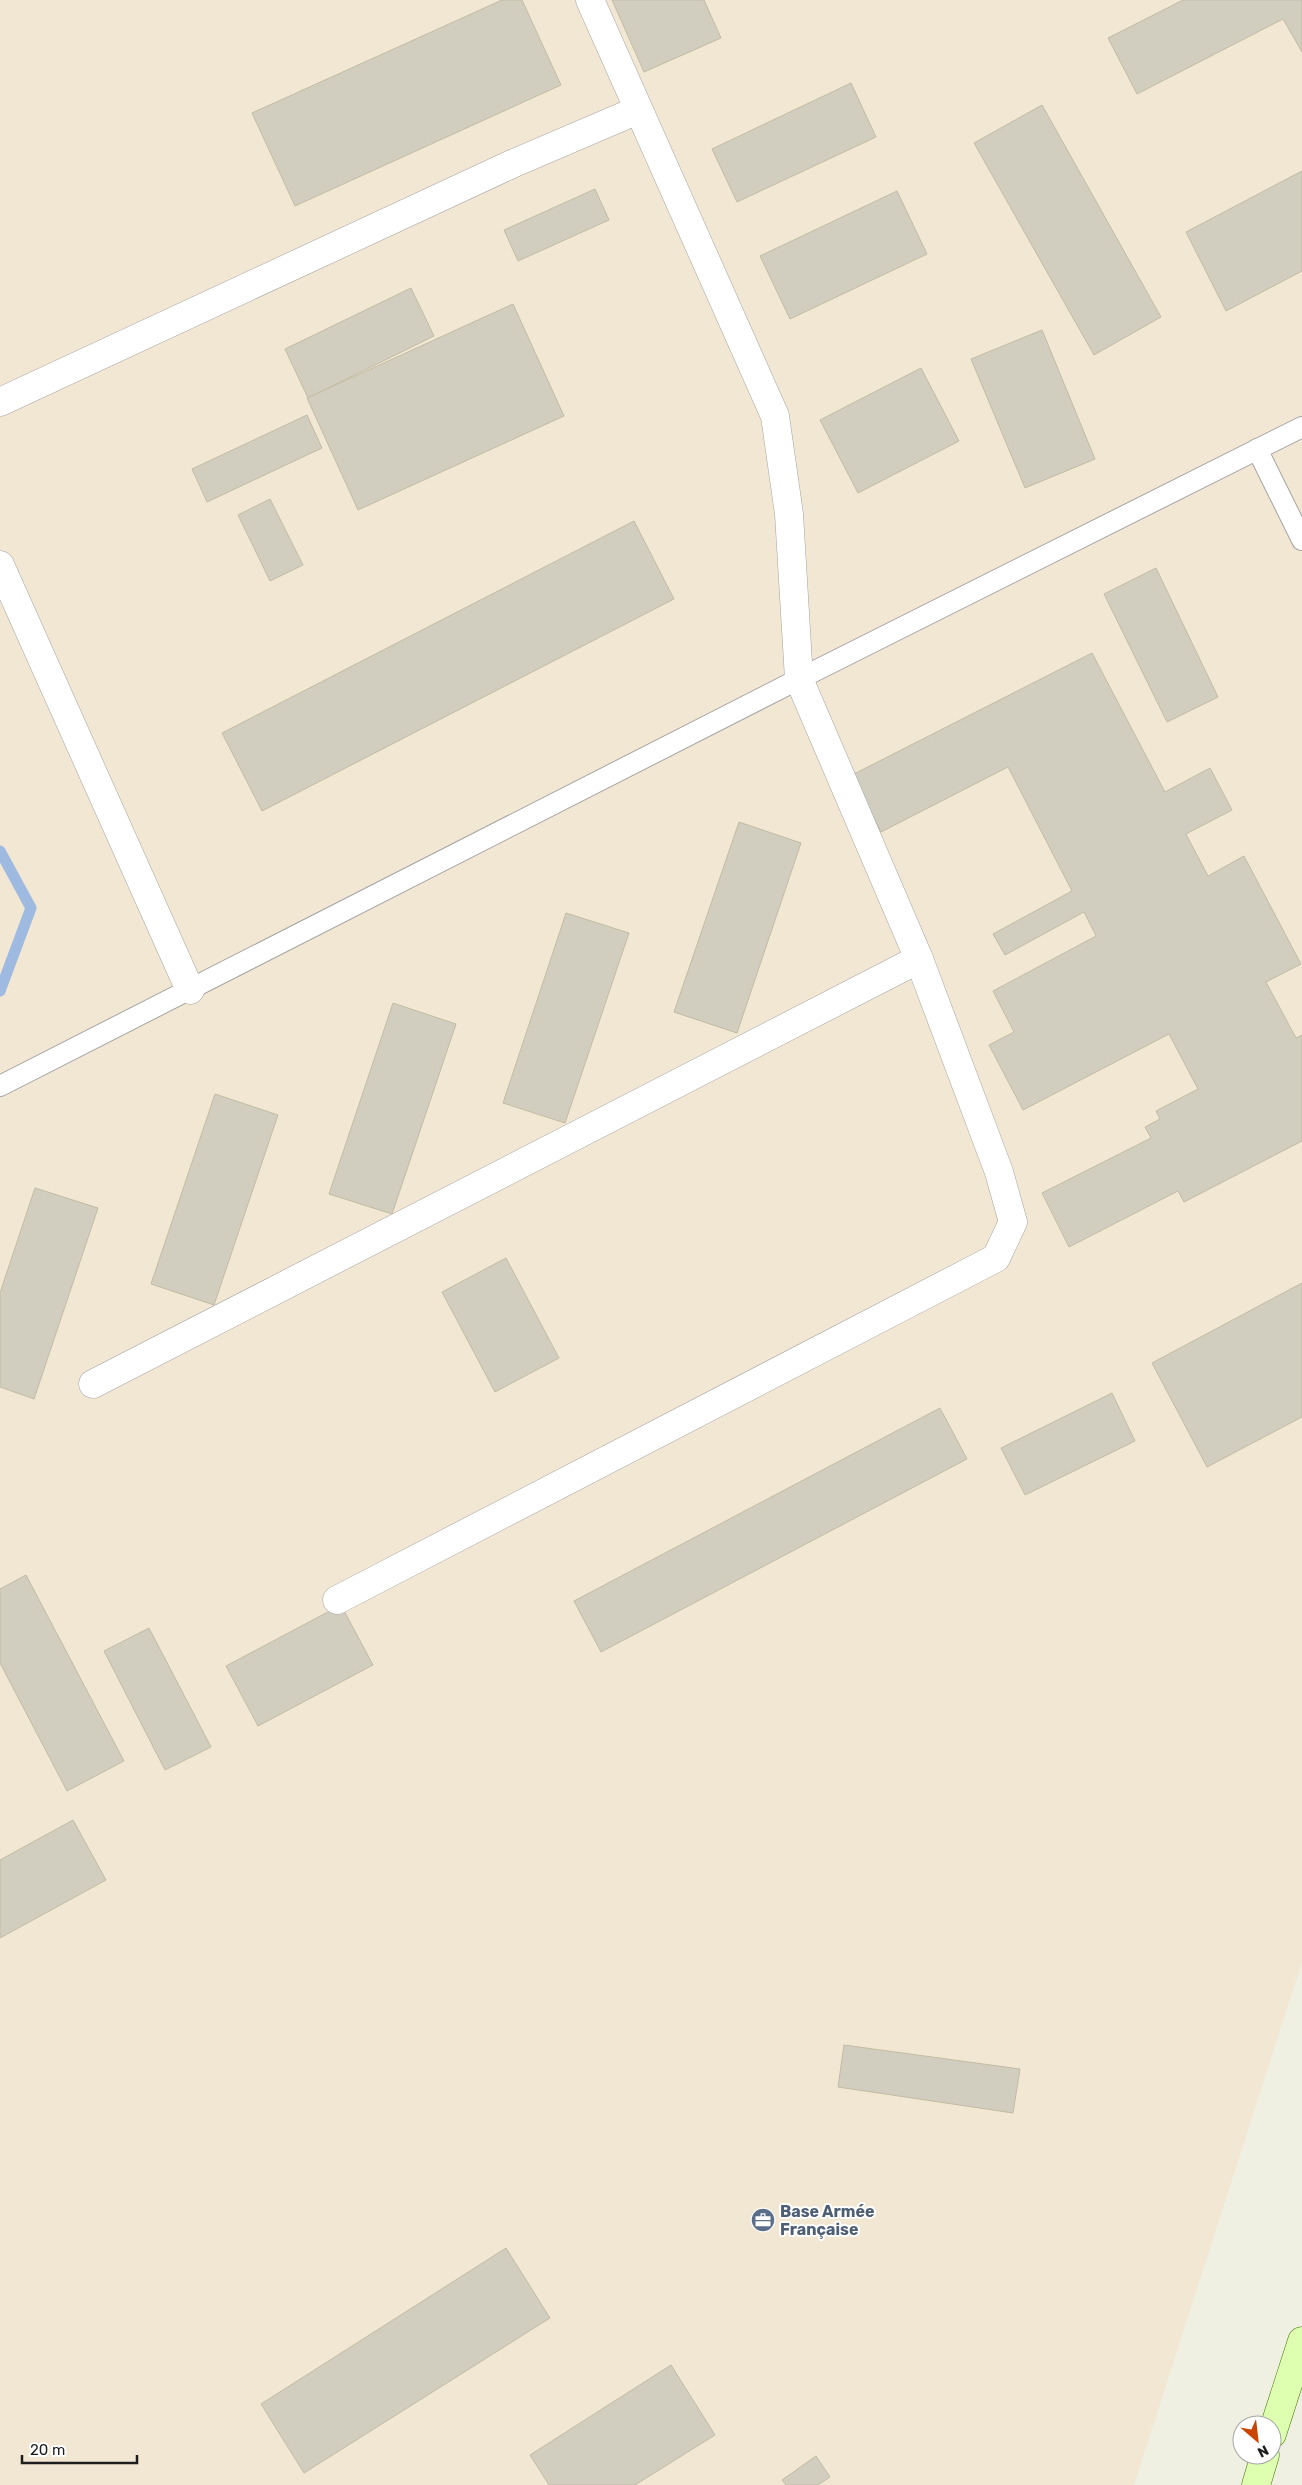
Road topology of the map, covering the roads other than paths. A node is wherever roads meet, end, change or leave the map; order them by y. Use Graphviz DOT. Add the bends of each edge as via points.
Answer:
graph roads {
  1 [pos="590,0"];
  2 [pos="638,110"];
  3 [pos="0,402"];
  4 [pos="1302,427"];
  5 [pos="1257,449"];
  6 [pos="1302,540"];
  7 [pos="0,565"];
  8 [pos="799,679"];
  9 [pos="919,959"];
  10 [pos="190,990"];
  11 [pos="0,1086"];
  12 [pos="93,1384"];
  13 [pos="337,1600"];
  14 [pos="1302,2341"];
  15 [pos="1278,2415"];
  16 [pos="1262,2465"];
  17 [pos="1256,2485"];
  1 -- 2 [label="street"];
  2 -- 3 [label="street" via="512,164"];
  2 -- 8 [label="street" via="775,416 788,514"];
  4 -- 5 [label="lane"];
  5 -- 6 [label="lane"];
  5 -- 8 [label="lane"];
  7 -- 10 [label="street"];
  8 -- 9 [label="street"];
  8 -- 10 [label="lane"];
  9 -- 12 [label="street"];
  9 -- 13 [label="street" via="999,1172 1012,1222 996,1258"];
  10 -- 11 [label="lane"];
  14 -- 15 [label="main road"];
  16 -- 17 [label="main road"];
}
